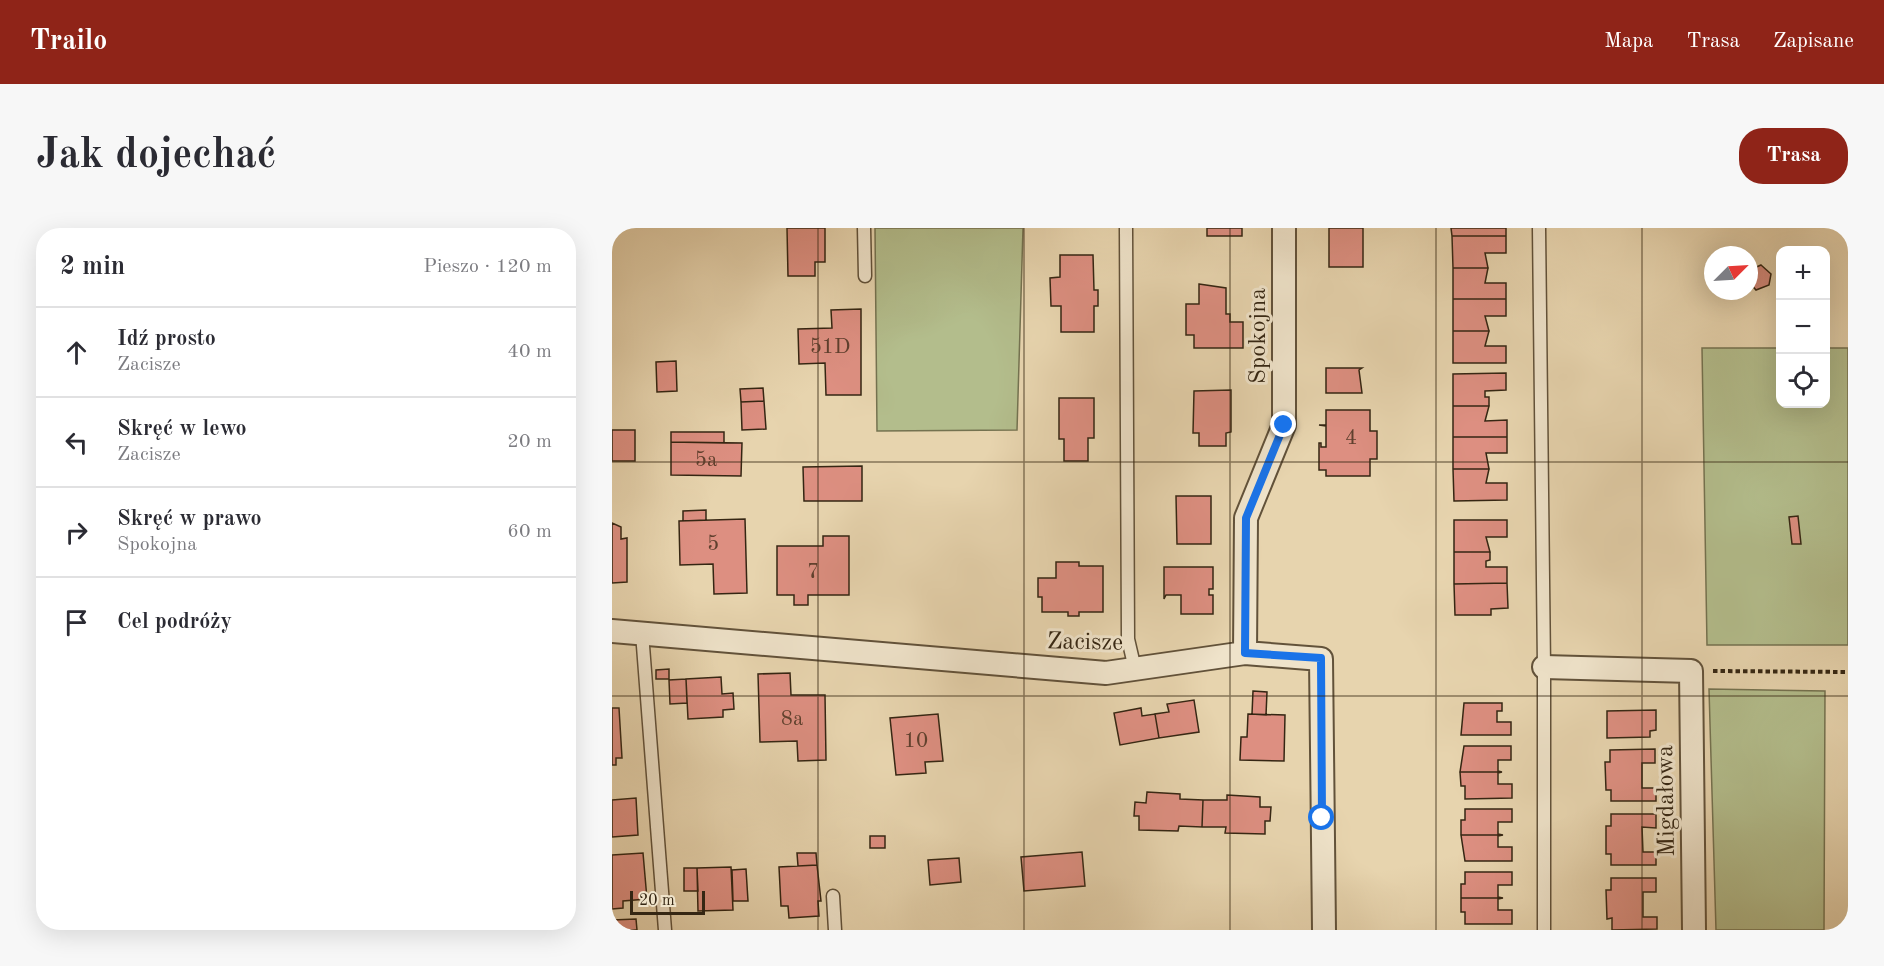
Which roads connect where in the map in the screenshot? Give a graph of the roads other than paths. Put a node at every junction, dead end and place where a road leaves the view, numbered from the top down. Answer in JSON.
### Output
{"nodes":[{"id":1,"x":864,"y":228,"type":"edge"},
{"id":2,"x":1126,"y":228,"type":"edge"},
{"id":3,"x":1284,"y":228,"type":"edge"},
{"id":4,"x":1539,"y":228,"type":"edge"},
{"id":5,"x":865,"y":276,"type":"dead end"},
{"id":6,"x":612,"y":631,"type":"edge"},
{"id":7,"x":642,"y":633,"type":"junction"},
{"id":8,"x":1245,"y":653,"type":"junction"},
{"id":9,"x":1544,"y":667,"type":"junction"},
{"id":10,"x":1135,"y":669,"type":"junction"},
{"id":11,"x":833,"y":896,"type":"dead end"},
{"id":12,"x":664,"y":930,"type":"edge"},
{"id":13,"x":835,"y":930,"type":"edge"},
{"id":14,"x":1324,"y":930,"type":"edge"},
{"id":15,"x":1544,"y":930,"type":"edge"},
{"id":16,"x":1694,"y":930,"type":"edge"}],
"edges":[{"from":1,"to":5,"type":"lane"},
{"from":2,"to":10,"type":"lane"},
{"from":3,"to":8,"type":"street","name":"Spokojna"},
{"from":4,"to":9,"type":"lane"},
{"from":6,"to":7,"type":"street","name":"Zacisze"},
{"from":7,"to":10,"type":"street","name":"Zacisze"},
{"from":7,"to":12,"type":"lane"},
{"from":8,"to":10,"type":"street","name":"Zacisze"},
{"from":8,"to":14,"type":"street","name":"Zacisze"},
{"from":9,"to":15,"type":"lane"},
{"from":9,"to":16,"type":"street","name":"Migdałowa"},
{"from":11,"to":13,"type":"lane"}]}
